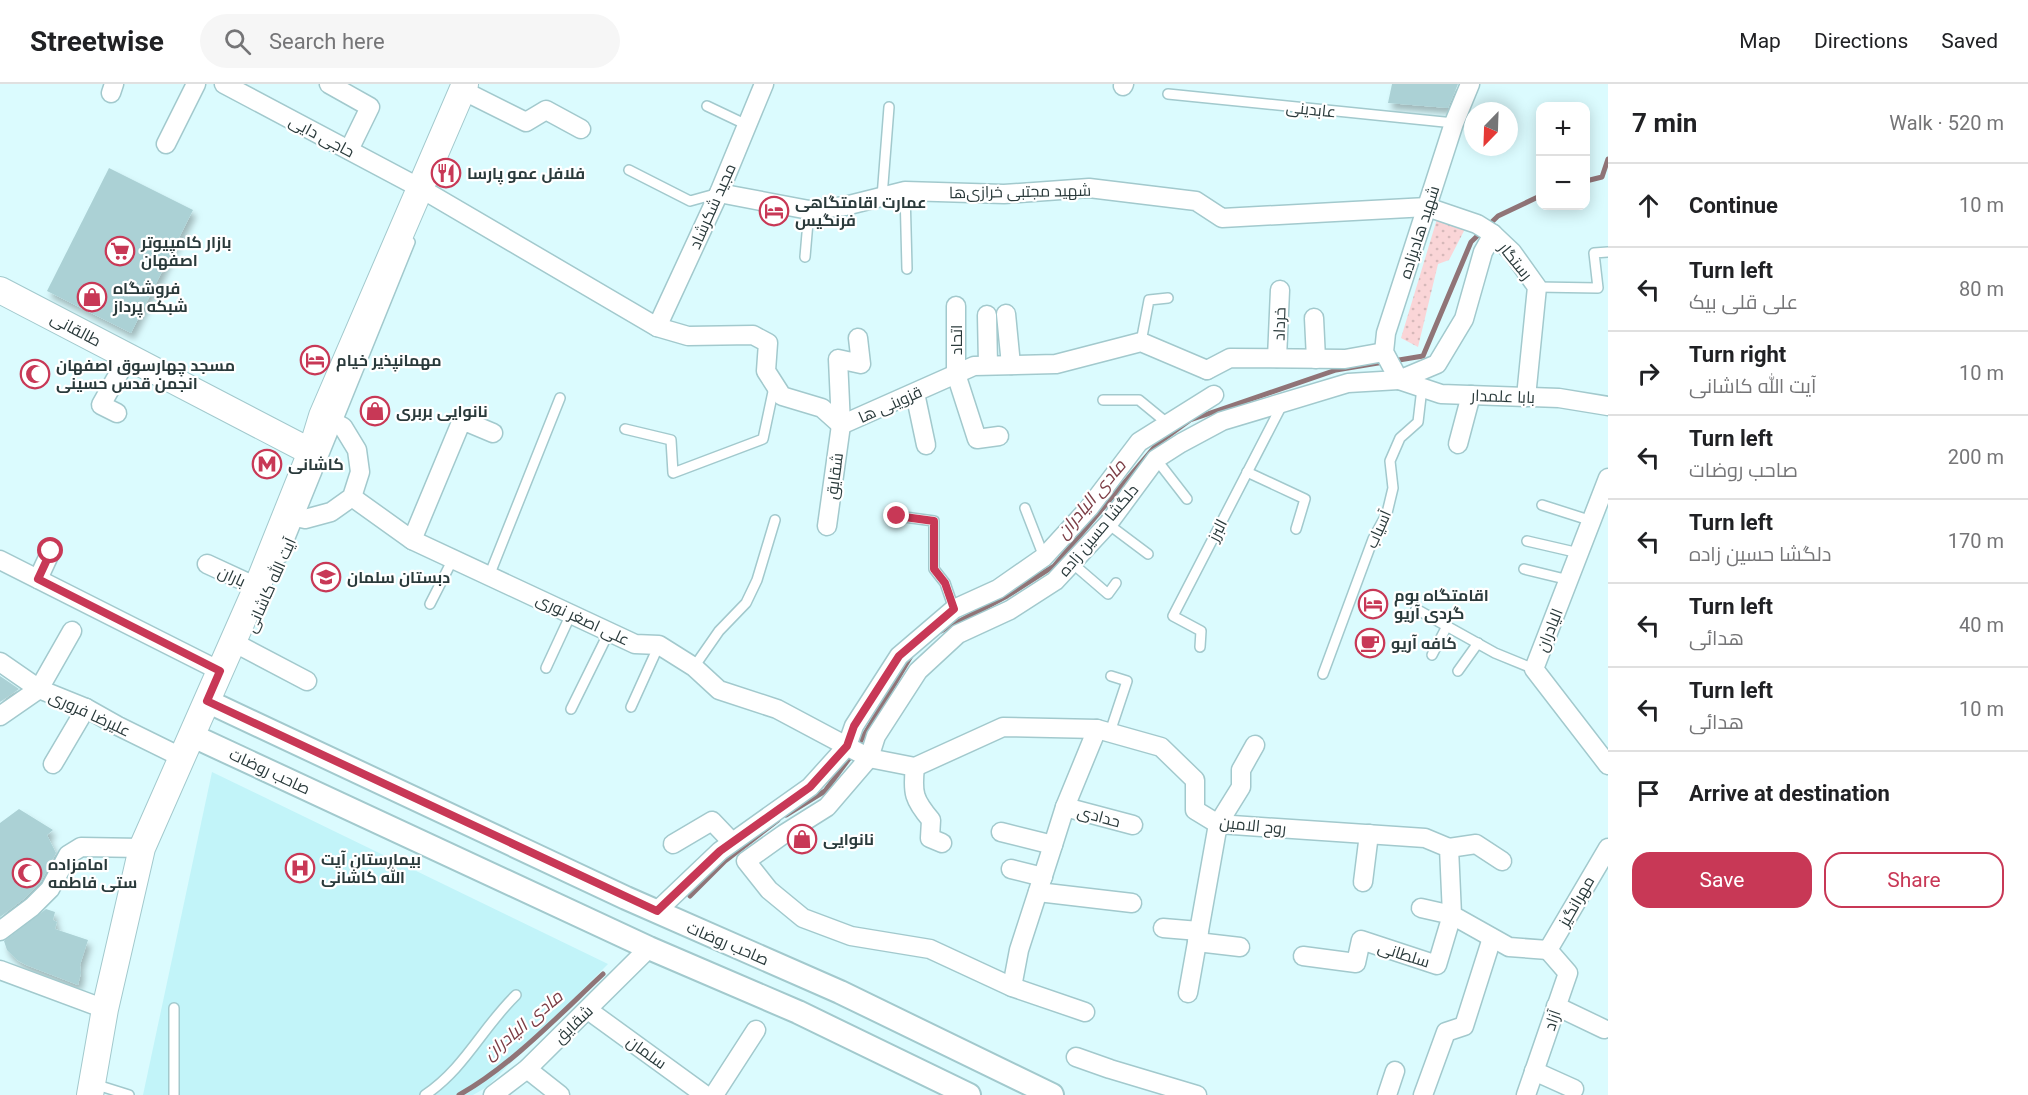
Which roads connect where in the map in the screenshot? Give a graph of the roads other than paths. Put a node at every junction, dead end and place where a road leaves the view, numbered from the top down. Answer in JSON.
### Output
{"nodes":[{"id":1,"x":196,"y":84,"type":"edge"},
{"id":2,"x":329,"y":84,"type":"edge"},
{"id":3,"x":764,"y":84,"type":"edge"},
{"id":4,"x":1470,"y":84,"type":"edge"},
{"id":5,"x":233,"y":86,"type":"edge"},
{"id":6,"x":470,"y":92,"type":"edge"},
{"id":7,"x":1168,"y":94,"type":"dead end"},
{"id":8,"x":707,"y":106,"type":"dead end"},
{"id":9,"x":889,"y":107,"type":"dead end"},
{"id":10,"x":1454,"y":123,"type":"junction"},
{"id":11,"x":747,"y":125,"type":"junction"},
{"id":12,"x":581,"y":129,"type":"dead end"},
{"id":13,"x":166,"y":144,"type":"dead end"},
{"id":14,"x":349,"y":150,"type":"junction"},
{"id":15,"x":628,"y":170,"type":"dead end"},
{"id":16,"x":905,"y":191,"type":"junction"},
{"id":17,"x":428,"y":192,"type":"junction"},
{"id":18,"x":719,"y":193,"type":"junction"},
{"id":19,"x":882,"y":197,"type":"junction"},
{"id":20,"x":1427,"y":207,"type":"junction"},
{"id":21,"x":809,"y":210,"type":"junction"},
{"id":22,"x":1485,"y":229,"type":"junction"},
{"id":23,"x":413,"y":237,"type":"dead end"},
{"id":24,"x":1608,"y":252,"type":"edge"},
{"id":25,"x":805,"y":257,"type":"dead end"},
{"id":26,"x":908,"y":269,"type":"dead end"},
{"id":27,"x":1537,"y":287,"type":"junction"},
{"id":28,"x":0,"y":290,"type":"edge"},
{"id":29,"x":1280,"y":290,"type":"dead end"},
{"id":30,"x":1168,"y":298,"type":"dead end"},
{"id":31,"x":956,"y":306,"type":"dead end"},
{"id":32,"x":1006,"y":314,"type":"dead end"},
{"id":33,"x":987,"y":315,"type":"dead end"},
{"id":34,"x":1314,"y":318,"type":"dead end"},
{"id":35,"x":657,"y":327,"type":"junction"},
{"id":36,"x":858,"y":338,"type":"dead end"},
{"id":37,"x":1141,"y":342,"type":"junction"},
{"id":38,"x":1384,"y":352,"type":"junction"},
{"id":39,"x":1277,"y":358,"type":"junction"},
{"id":40,"x":1316,"y":359,"type":"junction"},
{"id":41,"x":124,"y":364,"type":"junction"},
{"id":42,"x":988,"y":365,"type":"junction"},
{"id":43,"x":1011,"y":365,"type":"junction"},
{"id":44,"x":1207,"y":370,"type":"junction"},
{"id":45,"x":956,"y":374,"type":"junction"},
{"id":46,"x":1399,"y":380,"type":"junction"},
{"id":47,"x":775,"y":384,"type":"junction"},
{"id":48,"x":1422,"y":388,"type":"junction"},
{"id":49,"x":915,"y":393,"type":"junction"},
{"id":50,"x":1214,"y":395,"type":"junction"},
{"id":51,"x":1471,"y":395,"type":"junction"},
{"id":52,"x":1526,"y":397,"type":"junction"},
{"id":53,"x":560,"y":398,"type":"dead end"},
{"id":54,"x":1103,"y":400,"type":"dead end"},
{"id":55,"x":1284,"y":401,"type":"junction"},
{"id":56,"x":1608,"y":406,"type":"edge"},
{"id":57,"x":117,"y":413,"type":"dead end"},
{"id":58,"x":330,"y":420,"type":"junction"},
{"id":59,"x":1222,"y":421,"type":"junction"},
{"id":60,"x":1167,"y":423,"type":"junction"},
{"id":61,"x":841,"y":425,"type":"junction"},
{"id":62,"x":625,"y":429,"type":"dead end"},
{"id":63,"x":494,"y":432,"type":"dead end"},
{"id":64,"x":999,"y":436,"type":"dead end"},
{"id":65,"x":268,"y":440,"type":"dead end"},
{"id":66,"x":1458,"y":444,"type":"dead end"},
{"id":67,"x":926,"y":445,"type":"dead end"},
{"id":68,"x":317,"y":456,"type":"junction"},
{"id":69,"x":1156,"y":459,"type":"junction"},
{"id":70,"x":1247,"y":472,"type":"junction"},
{"id":71,"x":1608,"y":478,"type":"edge"},
{"id":72,"x":352,"y":497,"type":"junction"},
{"id":73,"x":1187,"y":499,"type":"dead end"},
{"id":74,"x":1542,"y":505,"type":"dead end"},
{"id":75,"x":1025,"y":508,"type":"dead end"},
{"id":76,"x":293,"y":516,"type":"junction"},
{"id":77,"x":897,"y":516,"type":"dead end"},
{"id":78,"x":776,"y":520,"type":"dead end"},
{"id":79,"x":1592,"y":521,"type":"junction"},
{"id":80,"x":1108,"y":524,"type":"junction"},
{"id":81,"x":827,"y":526,"type":"dead end"},
{"id":82,"x":1296,"y":529,"type":"dead end"},
{"id":83,"x":412,"y":540,"type":"junction"},
{"id":84,"x":1527,"y":541,"type":"dead end"},
{"id":85,"x":51,"y":551,"type":"dead end"},
{"id":86,"x":1579,"y":553,"type":"junction"},
{"id":87,"x":1148,"y":554,"type":"dead end"},
{"id":88,"x":1044,"y":557,"type":"junction"},
{"id":89,"x":453,"y":559,"type":"junction"},
{"id":90,"x":0,"y":560,"type":"edge"},
{"id":91,"x":1072,"y":562,"type":"junction"},
{"id":92,"x":207,"y":564,"type":"dead end"},
{"id":93,"x":1524,"y":569,"type":"dead end"},
{"id":94,"x":489,"y":576,"type":"junction"},
{"id":95,"x":38,"y":579,"type":"junction"},
{"id":96,"x":267,"y":579,"type":"junction"},
{"id":97,"x":1569,"y":580,"type":"junction"},
{"id":98,"x":1116,"y":583,"type":"dead end"},
{"id":99,"x":430,"y":604,"type":"dead end"},
{"id":100,"x":954,"y":609,"type":"junction"},
{"id":101,"x":1416,"y":609,"type":"dead end"},
{"id":102,"x":571,"y":614,"type":"junction"},
{"id":103,"x":1447,"y":626,"type":"junction"},
{"id":104,"x":72,"y":631,"type":"dead end"},
{"id":105,"x":609,"y":632,"type":"junction"},
{"id":106,"x":1478,"y":643,"type":"junction"},
{"id":107,"x":659,"y":645,"type":"junction"},
{"id":108,"x":1200,"y":647,"type":"dead end"},
{"id":109,"x":236,"y":654,"type":"junction"},
{"id":110,"x":1432,"y":655,"type":"dead end"},
{"id":111,"x":0,"y":662,"type":"edge"},
{"id":112,"x":694,"y":667,"type":"junction"},
{"id":113,"x":546,"y":668,"type":"dead end"},
{"id":114,"x":1534,"y":669,"type":"junction"},
{"id":115,"x":1458,"y":670,"type":"dead end"},
{"id":116,"x":1323,"y":674,"type":"dead end"},
{"id":117,"x":1111,"y":676,"type":"dead end"},
{"id":118,"x":307,"y":681,"type":"dead end"},
{"id":119,"x":39,"y":689,"type":"junction"},
{"id":120,"x":210,"y":703,"type":"junction"},
{"id":121,"x":631,"y":707,"type":"dead end"},
{"id":122,"x":86,"y":708,"type":"junction"},
{"id":123,"x":571,"y":709,"type":"dead end"},
{"id":124,"x":0,"y":716,"type":"edge"},
{"id":125,"x":1103,"y":730,"type":"junction"},
{"id":126,"x":191,"y":744,"type":"junction"},
{"id":127,"x":1255,"y":745,"type":"dead end"},
{"id":128,"x":847,"y":746,"type":"junction"},
{"id":129,"x":869,"y":758,"type":"junction"},
{"id":130,"x":1606,"y":758,"type":"edge"},
{"id":131,"x":53,"y":764,"type":"dead end"},
{"id":132,"x":915,"y":767,"type":"junction"},
{"id":133,"x":810,"y":787,"type":"junction"},
{"id":134,"x":827,"y":807,"type":"junction"},
{"id":135,"x":1065,"y":807,"type":"junction"},
{"id":136,"x":1218,"y":824,"type":"junction"},
{"id":137,"x":1133,"y":825,"type":"dead end"},
{"id":138,"x":1001,"y":832,"type":"dead end"},
{"id":139,"x":1370,"y":834,"type":"junction"},
{"id":140,"x":732,"y":842,"type":"junction"},
{"id":141,"x":942,"y":843,"type":"dead end"},
{"id":142,"x":673,"y":844,"type":"dead end"},
{"id":143,"x":1053,"y":845,"type":"junction"},
{"id":144,"x":142,"y":848,"type":"junction"},
{"id":145,"x":1449,"y":848,"type":"junction"},
{"id":146,"x":1607,"y":851,"type":"edge"},
{"id":147,"x":1502,"y":861,"type":"dead end"},
{"id":148,"x":1011,"y":869,"type":"dead end"},
{"id":149,"x":1363,"y":882,"type":"dead end"},
{"id":150,"x":1040,"y":884,"type":"junction"},
{"id":151,"x":1132,"y":903,"type":"dead end"},
{"id":152,"x":1421,"y":908,"type":"dead end"},
{"id":153,"x":657,"y":911,"type":"junction"},
{"id":154,"x":1452,"y":915,"type":"junction"},
{"id":155,"x":1163,"y":928,"type":"dead end"},
{"id":156,"x":0,"y":931,"type":"edge"},
{"id":157,"x":1198,"y":936,"type":"junction"},
{"id":158,"x":1492,"y":938,"type":"junction"},
{"id":159,"x":1240,"y":947,"type":"dead end"},
{"id":160,"x":649,"y":948,"type":"junction"},
{"id":161,"x":1548,"y":950,"type":"junction"},
{"id":162,"x":1303,"y":956,"type":"dead end"},
{"id":163,"x":0,"y":970,"type":"edge"},
{"id":164,"x":1012,"y":987,"type":"junction"},
{"id":165,"x":840,"y":992,"type":"junction"},
{"id":166,"x":1188,"y":993,"type":"dead end"},
{"id":167,"x":516,"y":995,"type":"dead end"},
{"id":168,"x":1556,"y":1006,"type":"junction"},
{"id":169,"x":174,"y":1008,"type":"dead end"},
{"id":170,"x":105,"y":1009,"type":"junction"},
{"id":171,"x":588,"y":1010,"type":"junction"},
{"id":172,"x":798,"y":1012,"type":"junction"},
{"id":173,"x":1085,"y":1012,"type":"dead end"},
{"id":174,"x":900,"y":1022,"type":"junction"},
{"id":175,"x":1604,"y":1029,"type":"dead end"},
{"id":176,"x":756,"y":1030,"type":"dead end"},
{"id":177,"x":866,"y":1045,"type":"junction"},
{"id":178,"x":1076,"y":1056,"type":"dead end"},
{"id":179,"x":527,"y":1069,"type":"junction"},
{"id":180,"x":1395,"y":1071,"type":"dead end"},
{"id":181,"x":1534,"y":1071,"type":"junction"},
{"id":182,"x":1574,"y":1089,"type":"dead end"},
{"id":183,"x":95,"y":1090,"type":"edge"},
{"id":184,"x":129,"y":1095,"type":"edge"},
{"id":185,"x":174,"y":1095,"type":"edge"},
{"id":186,"x":425,"y":1095,"type":"edge"},
{"id":187,"x":493,"y":1095,"type":"edge"},
{"id":188,"x":560,"y":1095,"type":"edge"},
{"id":189,"x":705,"y":1095,"type":"edge"},
{"id":190,"x":714,"y":1095,"type":"edge"},
{"id":191,"x":968,"y":1095,"type":"edge"},
{"id":192,"x":1052,"y":1095,"type":"edge"},
{"id":193,"x":1197,"y":1095,"type":"edge"},
{"id":194,"x":1387,"y":1095,"type":"edge"},
{"id":195,"x":1424,"y":1095,"type":"edge"},
{"id":196,"x":1526,"y":1095,"type":"edge"}],
"edges":[{"from":1,"to":13,"type":"street"},
{"from":2,"to":14,"type":"street"},
{"from":3,"to":11,"type":"street","name":"مجید شکرشاد"},
{"from":4,"to":10,"type":"street","name":"شهید هادیزاده"},
{"from":5,"to":14,"type":"street","name":"حاجی دایی"},
{"from":6,"to":12,"type":"street"},
{"from":6,"to":17,"type":"main road","name":"آیت الله کاشانی"},
{"from":7,"to":10,"type":"lane","name":"عابدینی"},
{"from":8,"to":11,"type":"lane"},
{"from":9,"to":19,"type":"lane"},
{"from":10,"to":20,"type":"street","name":"شهید هادیزاده"},
{"from":11,"to":18,"type":"street","name":"مجید شکرشاد"},
{"from":14,"to":17,"type":"street","name":"حاجی دایی"},
{"from":15,"to":18,"type":"lane"},
{"from":16,"to":19,"type":"street","name":"شهید مجتبی خرازی‌ها"},
{"from":16,"to":20,"type":"street","name":"شهید مجتبی خرازی‌ها"},
{"from":16,"to":26,"type":"lane"},
{"from":17,"to":35,"type":"street"},
{"from":17,"to":58,"type":"main road","name":"آیت الله کاشانی"},
{"from":18,"to":21,"type":"street","name":"شهید مجتبی خرازی‌ها"},
{"from":18,"to":35,"type":"street","name":"مجید شکرشاد"},
{"from":19,"to":21,"type":"street","name":"شهید مجتبی خرازی‌ها"},
{"from":20,"to":22,"type":"street","name":"رستگار"},
{"from":20,"to":38,"type":"street","name":"شهید هادیزاده"},
{"from":21,"to":25,"type":"lane"},
{"from":22,"to":27,"type":"street","name":"رستگار"},
{"from":22,"to":46,"type":"street"},
{"from":23,"to":58,"type":"lane","name":"آیت الله کاشانی"},
{"from":24,"to":27,"type":"lane"},
{"from":27,"to":52,"type":"street","name":"رستگار"},
{"from":28,"to":41,"type":"main road","name":"طالقانی"},
{"from":29,"to":39,"type":"street","name":"خرداد"},
{"from":30,"to":37,"type":"lane"},
{"from":31,"to":45,"type":"street","name":"اتحاد"},
{"from":32,"to":43,"type":"street"},
{"from":33,"to":42,"type":"street"},
{"from":34,"to":40,"type":"street"},
{"from":35,"to":47,"type":"street"},
{"from":36,"to":61,"type":"street","name":"شقایق"},
{"from":37,"to":43,"type":"street","name":"قزوینی ها"},
{"from":37,"to":44,"type":"street"},
{"from":38,"to":40,"type":"street"},
{"from":38,"to":46,"type":"street"},
{"from":39,"to":40,"type":"street"},
{"from":39,"to":44,"type":"street"},
{"from":41,"to":57,"type":"street"},
{"from":41,"to":68,"type":"main road","name":"طالقانی"},
{"from":42,"to":43,"type":"street","name":"قزوینی ها"},
{"from":42,"to":45,"type":"street","name":"قزوینی ها"},
{"from":44,"to":50,"type":"street"},
{"from":45,"to":49,"type":"street","name":"قزوینی ها"},
{"from":45,"to":64,"type":"street","name":"اتحاد"},
{"from":46,"to":48,"type":"street","name":"بابا علمدار"},
{"from":46,"to":55,"type":"street","name":"دلگشا حسین زاده"},
{"from":47,"to":61,"type":"street","name":"قزوینی ها"},
{"from":47,"to":62,"type":"lane"},
{"from":48,"to":51,"type":"street","name":"بابا علمدار"},
{"from":48,"to":116,"type":"lane","name":"آسیاب"},
{"from":49,"to":61,"type":"street","name":"قزوینی ها"},
{"from":49,"to":67,"type":"street"},
{"from":50,"to":59,"type":"street"},
{"from":50,"to":60,"type":"street","name":"دلگشا حسین زاده"},
{"from":51,"to":52,"type":"street","name":"بابا علمدار"},
{"from":51,"to":66,"type":"street"},
{"from":52,"to":56,"type":"street","name":"بابا علمدار"},
{"from":53,"to":94,"type":"lane"},
{"from":54,"to":60,"type":"lane"},
{"from":55,"to":59,"type":"street","name":"دلگشا حسین زاده"},
{"from":55,"to":70,"type":"lane","name":"البرز"},
{"from":58,"to":68,"type":"main road","name":"آیت الله کاشانی"},
{"from":58,"to":72,"type":"street"},
{"from":59,"to":69,"type":"street","name":"دلگشا حسین زاده"},
{"from":60,"to":88,"type":"street","name":"دلگشا حسین زاده"},
{"from":61,"to":81,"type":"street","name":"شقایق"},
{"from":63,"to":83,"type":"street"},
{"from":65,"to":68,"type":"lane"},
{"from":68,"to":76,"type":"main road","name":"آیت الله کاشانی"},
{"from":69,"to":73,"type":"lane"},
{"from":69,"to":80,"type":"street","name":"دلگشا حسین زاده"},
{"from":70,"to":82,"type":"lane"},
{"from":70,"to":108,"type":"lane","name":"البرز"},
{"from":71,"to":79,"type":"street","name":"الیادران"},
{"from":72,"to":76,"type":"street"},
{"from":72,"to":83,"type":"street","name":"علی اصغر نوری"},
{"from":74,"to":79,"type":"lane"},
{"from":75,"to":88,"type":"lane"},
{"from":76,"to":96,"type":"main road","name":"آیت الله کاشانی"},
{"from":77,"to":100,"type":"lane"},
{"from":78,"to":112,"type":"lane"},
{"from":79,"to":86,"type":"street","name":"الیادران"},
{"from":80,"to":87,"type":"lane"},
{"from":80,"to":91,"type":"street","name":"دلگشا حسین زاده"},
{"from":83,"to":89,"type":"street","name":"علی اصغر نوری"},
{"from":84,"to":86,"type":"lane"},
{"from":85,"to":95,"type":"street"},
{"from":86,"to":97,"type":"street","name":"الیادران"},
{"from":88,"to":100,"type":"street","name":"دلگشا حسین زاده"},
{"from":89,"to":94,"type":"street","name":"علی اصغر نوری"},
{"from":89,"to":99,"type":"lane"},
{"from":90,"to":95,"type":"street"},
{"from":91,"to":98,"type":"lane"},
{"from":91,"to":129,"type":"street","name":"دلگشا حسین زاده"},
{"from":92,"to":96,"type":"street","name":"باران"},
{"from":93,"to":97,"type":"lane"},
{"from":94,"to":102,"type":"street","name":"علی اصغر نوری"},
{"from":95,"to":109,"type":"street"},
{"from":96,"to":109,"type":"main road","name":"آیت الله کاشانی"},
{"from":97,"to":114,"type":"street","name":"الیادران"},
{"from":100,"to":128,"type":"street","name":"دلگشا حسین زاده"},
{"from":101,"to":103,"type":"lane"},
{"from":102,"to":105,"type":"street","name":"علی اصغر نوری"},
{"from":102,"to":113,"type":"lane"},
{"from":103,"to":106,"type":"lane"},
{"from":103,"to":110,"type":"lane"},
{"from":104,"to":119,"type":"street"},
{"from":105,"to":107,"type":"street","name":"علی اصغر نوری"},
{"from":105,"to":123,"type":"lane"},
{"from":106,"to":114,"type":"lane"},
{"from":106,"to":115,"type":"lane"},
{"from":107,"to":112,"type":"street","name":"علی اصغر نوری"},
{"from":107,"to":121,"type":"lane"},
{"from":109,"to":118,"type":"street"},
{"from":109,"to":120,"type":"main road","name":"آیت الله کاشانی"},
{"from":111,"to":119,"type":"street","name":"علیرضا فروری"},
{"from":112,"to":128,"type":"street","name":"علی اصغر نوری"},
{"from":114,"to":130,"type":"street","name":"الیادران"},
{"from":117,"to":125,"type":"lane"},
{"from":119,"to":122,"type":"street","name":"علیرضا فروری"},
{"from":119,"to":124,"type":"street"},
{"from":120,"to":126,"type":"main road","name":"آیت الله کاشانی"},
{"from":120,"to":153,"type":"street","name":"صاحب روضات"},
{"from":122,"to":126,"type":"street","name":"علیرضا فروری"},
{"from":122,"to":131,"type":"street"},
{"from":125,"to":132,"type":"street","name":"روح الامین"},
{"from":125,"to":135,"type":"street"},
{"from":125,"to":136,"type":"street","name":"روح الامین"},
{"from":126,"to":144,"type":"main road","name":"آیت الله کاشانی"},
{"from":126,"to":160,"type":"street","name":"صاحب روضات"},
{"from":126,"to":183,"type":"lane","name":"آیت الله کاشانی"},
{"from":127,"to":136,"type":"street"},
{"from":128,"to":129,"type":"street","name":"علی اصغر نوری"},
{"from":128,"to":133,"type":"street","name":"دلگشا حسین زاده"},
{"from":129,"to":132,"type":"street"},
{"from":129,"to":134,"type":"street","name":"دلگشا حسین زاده"},
{"from":132,"to":141,"type":"street"},
{"from":133,"to":134,"type":"street"},
{"from":133,"to":140,"type":"street","name":"دلگشا حسین زاده"},
{"from":134,"to":164,"type":"street","name":"دلگشا حسین زاده"},
{"from":135,"to":137,"type":"street","name":"حدادی"},
{"from":135,"to":143,"type":"street"},
{"from":136,"to":139,"type":"street","name":"روح الامین"},
{"from":136,"to":157,"type":"street"},
{"from":138,"to":143,"type":"street"},
{"from":139,"to":145,"type":"street","name":"روح الامین"},
{"from":139,"to":149,"type":"street"},
{"from":140,"to":142,"type":"street"},
{"from":140,"to":153,"type":"street","name":"دلگشا حسین زاده"},
{"from":143,"to":150,"type":"street"},
{"from":144,"to":156,"type":"street"},
{"from":144,"to":170,"type":"main road","name":"آیت الله کاشانی"},
{"from":145,"to":147,"type":"street"},
{"from":145,"to":154,"type":"street"},
{"from":146,"to":161,"type":"street","name":"مهرانگیز"},
{"from":148,"to":150,"type":"street"},
{"from":150,"to":151,"type":"street"},
{"from":150,"to":164,"type":"street"},
{"from":152,"to":154,"type":"street"},
{"from":153,"to":165,"type":"street","name":"صاحب روضات"},
{"from":154,"to":158,"type":"street"},
{"from":154,"to":162,"type":"street","name":"سلطانی"},
{"from":155,"to":157,"type":"street"},
{"from":157,"to":159,"type":"street"},
{"from":157,"to":166,"type":"street"},
{"from":158,"to":161,"type":"street"},
{"from":158,"to":195,"type":"street"},
{"from":160,"to":171,"type":"street","name":"شقایق"},
{"from":160,"to":172,"type":"street","name":"صاحب روضات"},
{"from":161,"to":168,"type":"street","name":"آزاد"},
{"from":163,"to":170,"type":"street"},
{"from":164,"to":173,"type":"street"},
{"from":165,"to":172,"type":"street"},
{"from":165,"to":174,"type":"street","name":"صاحب روضات"},
{"from":167,"to":186,"type":"lane"},
{"from":168,"to":175,"type":"street"},
{"from":168,"to":181,"type":"street","name":"آزاد"},
{"from":169,"to":185,"type":"lane"},
{"from":170,"to":183,"type":"main road","name":"آیت الله کاشانی"},
{"from":171,"to":179,"type":"street","name":"شقایق"},
{"from":171,"to":189,"type":"street","name":"سلمان"},
{"from":172,"to":177,"type":"street","name":"صاحب روضات"},
{"from":174,"to":177,"type":"street"},
{"from":174,"to":192,"type":"street","name":"صاحب روضات"},
{"from":176,"to":190,"type":"street"},
{"from":177,"to":191,"type":"street","name":"صاحب روضات"},
{"from":178,"to":193,"type":"street"},
{"from":179,"to":187,"type":"street","name":"شقایق"},
{"from":179,"to":188,"type":"street"},
{"from":180,"to":194,"type":"street"},
{"from":181,"to":182,"type":"street"},
{"from":181,"to":196,"type":"street","name":"آزاد"},
{"from":183,"to":184,"type":"lane"}]}
